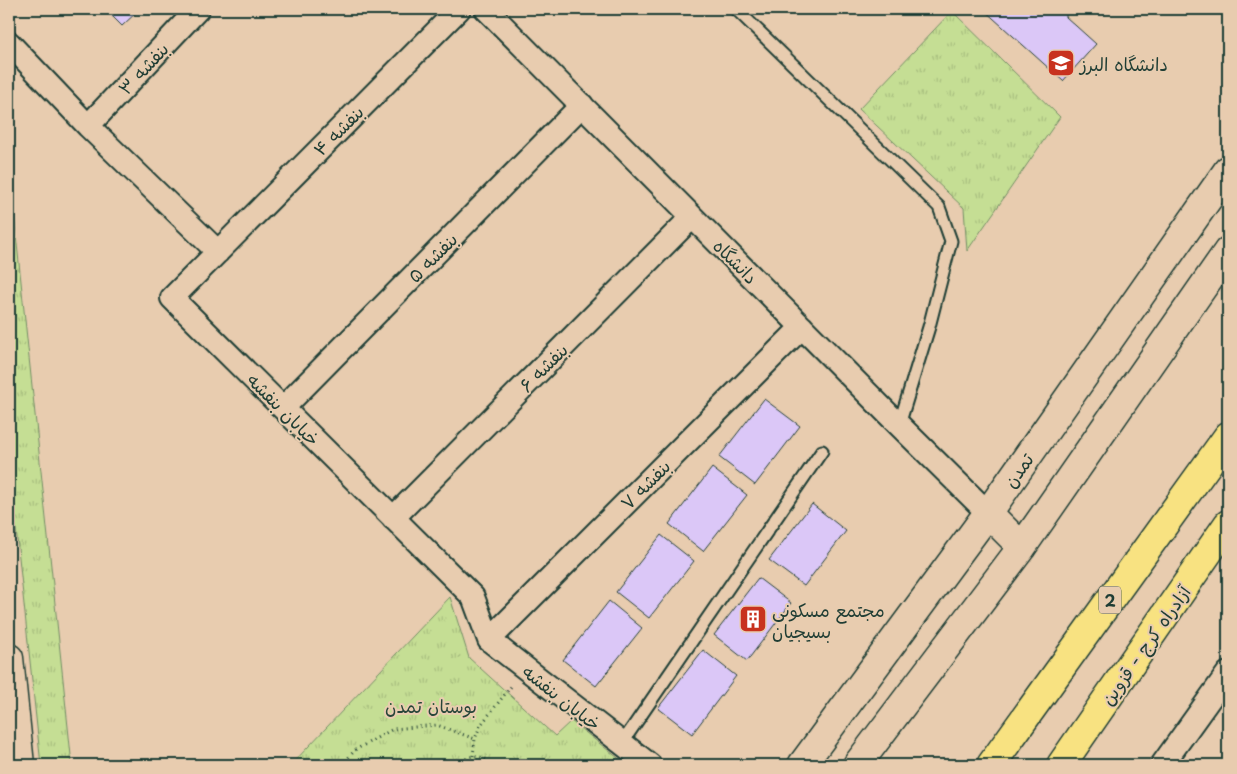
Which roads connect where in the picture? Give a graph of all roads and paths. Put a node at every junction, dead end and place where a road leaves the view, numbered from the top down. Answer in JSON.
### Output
{"nodes":[{"id":1,"x":198,"y":9,"type":"edge"},
{"id":2,"x":458,"y":9,"type":"edge"},
{"id":3,"x":486,"y":9,"type":"edge"},
{"id":4,"x":736,"y":9,"type":"edge"},
{"id":5,"x":10,"y":44,"type":"edge"},
{"id":6,"x":582,"y":106,"type":"junction"},
{"id":7,"x":88,"y":126,"type":"junction"},
{"id":8,"x":1228,"y":170,"type":"edge"},
{"id":9,"x":692,"y":217,"type":"junction"},
{"id":10,"x":1228,"y":251,"type":"edge"},
{"id":11,"x":218,"y":252,"type":"junction"},
{"id":12,"x":802,"y":327,"type":"junction"},
{"id":13,"x":283,"y":408,"type":"junction"},
{"id":14,"x":899,"y":425,"type":"junction"},
{"id":15,"x":1228,"y":436,"type":"edge"},
{"id":16,"x":822,"y":452,"type":"dead end"},
{"id":17,"x":988,"y":512,"type":"junction"},
{"id":18,"x":393,"y":518,"type":"junction"},
{"id":19,"x":1228,"y":524,"type":"edge"},
{"id":20,"x":1022,"y":547,"type":"junction"},
{"id":21,"x":489,"y":640,"type":"junction"},
{"id":22,"x":9,"y":658,"type":"edge"},
{"id":23,"x":525,"y":668,"type":"junction"},
{"id":24,"x":1228,"y":674,"type":"edge"},
{"id":25,"x":475,"y":739,"type":"junction"},
{"id":26,"x":622,"y":743,"type":"junction"},
{"id":27,"x":473,"y":756,"type":"junction"},
{"id":28,"x":20,"y":765,"type":"edge"},
{"id":29,"x":342,"y":765,"type":"edge"},
{"id":30,"x":458,"y":765,"type":"edge"},
{"id":31,"x":492,"y":765,"type":"edge"},
{"id":32,"x":650,"y":765,"type":"edge"},
{"id":33,"x":802,"y":765,"type":"edge"},
{"id":34,"x":857,"y":765,"type":"edge"},
{"id":35,"x":991,"y":765,"type":"edge"},
{"id":36,"x":1061,"y":765,"type":"edge"},
{"id":37,"x":1162,"y":765,"type":"edge"}],
"edges":[{"from":1,"to":7,"type":"street","name":"بنفشه ۳"},
{"from":2,"to":11,"type":"street","name":"بنفشه ۴"},
{"from":3,"to":6,"type":"street","name":"دانشگاه"},
{"from":4,"to":14,"type":"lane"},
{"from":5,"to":7,"type":"street"},
{"from":6,"to":9,"type":"street","name":"دانشگاه"},
{"from":6,"to":13,"type":"street","name":"بنفشه ۵"},
{"from":7,"to":11,"type":"street"},
{"from":8,"to":17,"type":"street","name":"تمدن"},
{"from":9,"to":12,"type":"street","name":"دانشگاه"},
{"from":9,"to":18,"type":"street","name":"بنفشه ۶"},
{"from":10,"to":20,"type":"street"},
{"from":11,"to":13,"type":"street","name":"خیابان بنفشه"},
{"from":12,"to":14,"type":"street","name":"دانشگاه"},
{"from":12,"to":21,"type":"street","name":"بنفشه ۷"},
{"from":13,"to":18,"type":"street","name":"خیابان بنفشه"},
{"from":14,"to":17,"type":"street","name":"دانشگاه"},
{"from":15,"to":35,"type":"highway","number":"2"},
{"from":16,"to":26,"type":"lane"},
{"from":17,"to":20,"type":"street"},
{"from":17,"to":33,"type":"street","name":"تمدن"},
{"from":18,"to":21,"type":"street","name":"خیابان بنفشه"},
{"from":19,"to":36,"type":"highway","name":"آزادراه کرج - قزوین"},
{"from":20,"to":34,"type":"street"},
{"from":21,"to":23,"type":"street","name":"خیابان بنفشه"},
{"from":22,"to":28,"type":"street"},
{"from":23,"to":25,"type":"path"},
{"from":23,"to":26,"type":"street","name":"خیابان بنفشه"},
{"from":24,"to":37,"type":"street"},
{"from":25,"to":27,"type":"path"},
{"from":25,"to":29,"type":"path"},
{"from":26,"to":32,"type":"street","name":"خیابان بنفشه"},
{"from":27,"to":30,"type":"path"},
{"from":27,"to":31,"type":"path"}]}
